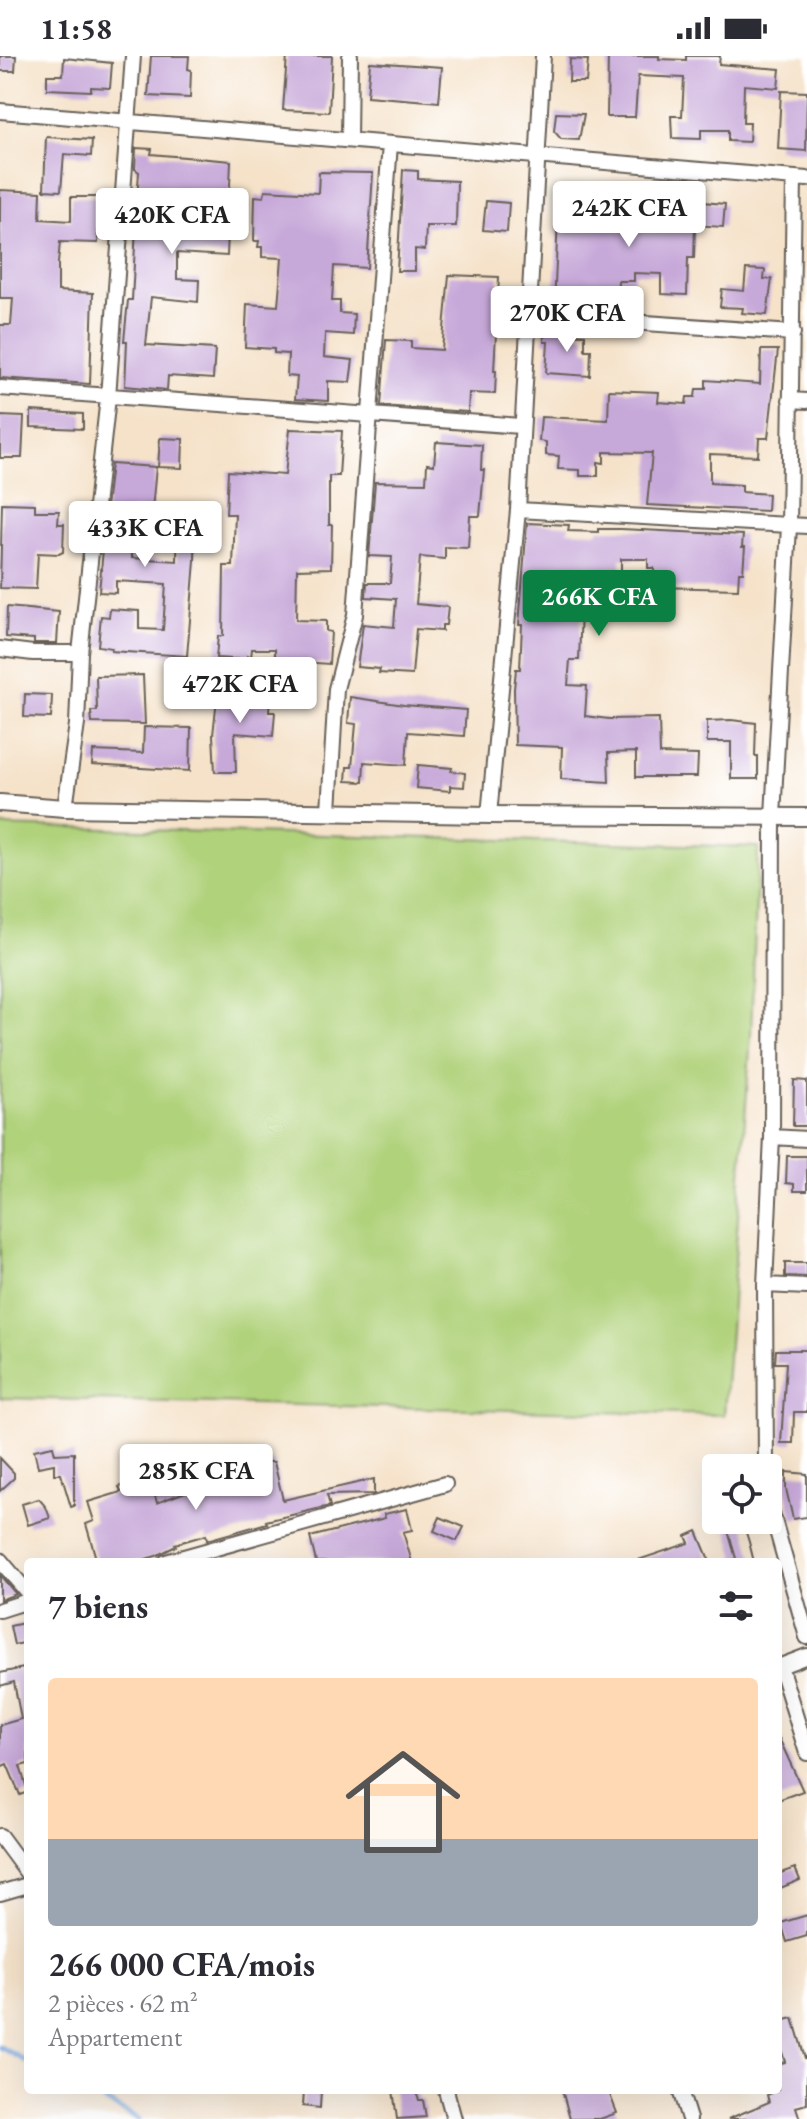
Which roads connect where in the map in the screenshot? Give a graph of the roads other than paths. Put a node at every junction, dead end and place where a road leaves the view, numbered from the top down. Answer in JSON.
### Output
{"nodes":[{"id":1,"x":133,"y":56,"type":"edge"},
{"id":2,"x":350,"y":56,"type":"edge"},
{"id":3,"x":543,"y":56,"type":"edge"},
{"id":4,"x":0,"y":111,"type":"edge"},
{"id":5,"x":128,"y":122,"type":"junction"},
{"id":6,"x":349,"y":140,"type":"junction"},
{"id":7,"x":390,"y":144,"type":"junction"},
{"id":8,"x":537,"y":156,"type":"junction"},
{"id":9,"x":800,"y":178,"type":"edge"},
{"id":10,"x":528,"y":315,"type":"junction"},
{"id":11,"x":793,"y":333,"type":"junction"},
{"id":12,"x":0,"y":388,"type":"edge"},
{"id":13,"x":108,"y":397,"type":"junction"},
{"id":14,"x":790,"y":400,"type":"junction"},
{"id":15,"x":807,"y":401,"type":"edge"},
{"id":16,"x":370,"y":414,"type":"junction"},
{"id":17,"x":521,"y":426,"type":"junction"},
{"id":18,"x":518,"y":510,"type":"junction"},
{"id":19,"x":789,"y":526,"type":"junction"},
{"id":20,"x":807,"y":526,"type":"edge"},
{"id":21,"x":0,"y":649,"type":"edge"},
{"id":22,"x":80,"y":653,"type":"junction"},
{"id":23,"x":0,"y":803,"type":"edge"},
{"id":24,"x":65,"y":808,"type":"junction"},
{"id":25,"x":329,"y":811,"type":"junction"},
{"id":26,"x":489,"y":815,"type":"junction"},
{"id":27,"x":773,"y":816,"type":"junction"},
{"id":28,"x":807,"y":817,"type":"edge"},
{"id":29,"x":772,"y":1137,"type":"junction"},
{"id":30,"x":807,"y":1139,"type":"edge"},
{"id":31,"x":765,"y":1285,"type":"junction"},
{"id":32,"x":807,"y":1287,"type":"edge"},
{"id":33,"x":766,"y":1454,"type":"edge"},
{"id":34,"x":445,"y":1484,"type":"dead end"},
{"id":35,"x":778,"y":1534,"type":"edge"},
{"id":36,"x":180,"y":1558,"type":"edge"},
{"id":37,"x":0,"y":1560,"type":"edge"},
{"id":38,"x":24,"y":1588,"type":"edge"},
{"id":39,"x":24,"y":1602,"type":"edge"},
{"id":40,"x":0,"y":1610,"type":"edge"},
{"id":41,"x":807,"y":1637,"type":"edge"},
{"id":42,"x":807,"y":1656,"type":"edge"},
{"id":43,"x":782,"y":1665,"type":"edge"},
{"id":44,"x":782,"y":1675,"type":"edge"},
{"id":45,"x":807,"y":1753,"type":"edge"},
{"id":46,"x":0,"y":1836,"type":"edge"},
{"id":47,"x":24,"y":1869,"type":"edge"},
{"id":48,"x":24,"y":1886,"type":"edge"},
{"id":49,"x":0,"y":1893,"type":"edge"},
{"id":50,"x":447,"y":2094,"type":"edge"},
{"id":51,"x":681,"y":2094,"type":"edge"},
{"id":52,"x":454,"y":2119,"type":"edge"},
{"id":53,"x":689,"y":2119,"type":"edge"}],
"edges":[{"from":1,"to":5,"type":"street"},
{"from":2,"to":6,"type":"street"},
{"from":3,"to":8,"type":"street"},
{"from":4,"to":5,"type":"street"},
{"from":5,"to":6,"type":"street"},
{"from":5,"to":13,"type":"street"},
{"from":6,"to":7,"type":"street"},
{"from":7,"to":8,"type":"street"},
{"from":7,"to":16,"type":"street"},
{"from":8,"to":9,"type":"street"},
{"from":8,"to":10,"type":"street"},
{"from":9,"to":11,"type":"street"},
{"from":10,"to":11,"type":"street"},
{"from":10,"to":17,"type":"street"},
{"from":11,"to":14,"type":"street"},
{"from":12,"to":13,"type":"street"},
{"from":13,"to":16,"type":"street"},
{"from":13,"to":22,"type":"street"},
{"from":14,"to":15,"type":"street"},
{"from":14,"to":19,"type":"street"},
{"from":16,"to":17,"type":"street"},
{"from":16,"to":25,"type":"street"},
{"from":17,"to":18,"type":"street"},
{"from":18,"to":19,"type":"street"},
{"from":18,"to":26,"type":"street"},
{"from":19,"to":20,"type":"street"},
{"from":19,"to":27,"type":"street"},
{"from":21,"to":22,"type":"street"},
{"from":22,"to":24,"type":"street"},
{"from":23,"to":24,"type":"street"},
{"from":24,"to":25,"type":"street"},
{"from":25,"to":26,"type":"street"},
{"from":26,"to":27,"type":"street"},
{"from":27,"to":28,"type":"street"},
{"from":27,"to":29,"type":"street"},
{"from":29,"to":30,"type":"street"},
{"from":29,"to":31,"type":"street"},
{"from":31,"to":32,"type":"street"},
{"from":31,"to":33,"type":"street"},
{"from":34,"to":36,"type":"street"},
{"from":35,"to":41,"type":"street"},
{"from":37,"to":38,"type":"street"},
{"from":39,"to":40,"type":"street"},
{"from":42,"to":43,"type":"street"},
{"from":44,"to":45,"type":"street"},
{"from":46,"to":47,"type":"street"},
{"from":48,"to":49,"type":"street"},
{"from":50,"to":52,"type":"street"},
{"from":51,"to":53,"type":"street"}]}
